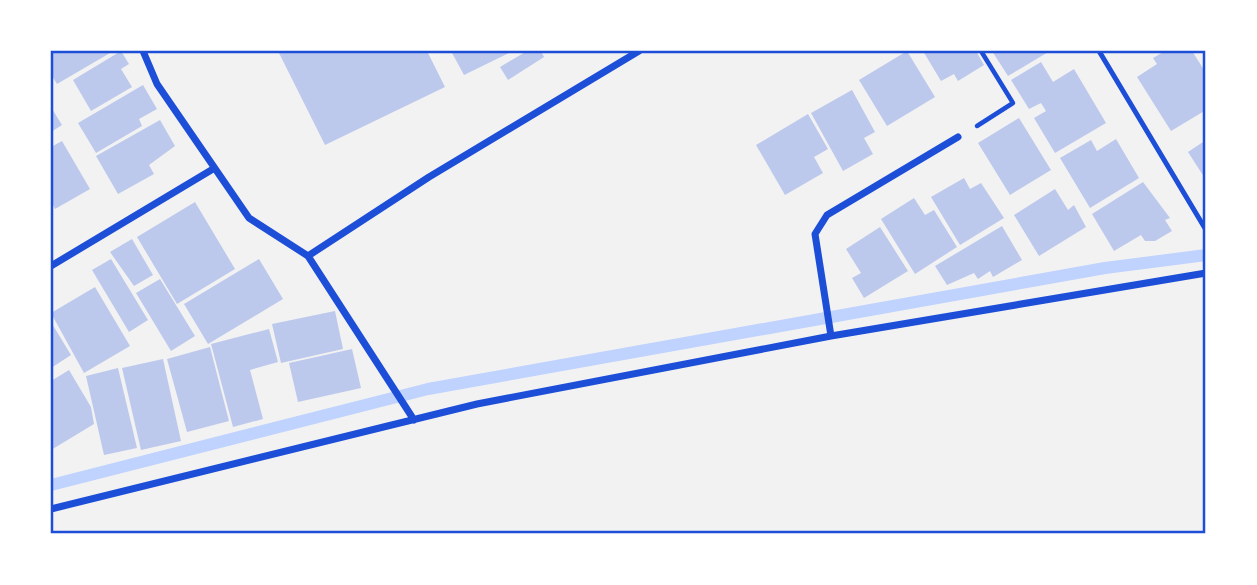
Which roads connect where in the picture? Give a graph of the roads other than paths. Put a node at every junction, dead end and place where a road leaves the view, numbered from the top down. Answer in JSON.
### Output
{"nodes":[{"id":1,"x":143,"y":51,"type":"edge"},
{"id":2,"x":639,"y":51,"type":"edge"},
{"id":3,"x":1099,"y":51,"type":"edge"},
{"id":4,"x":958,"y":137,"type":"road end"},
{"id":5,"x":213,"y":169,"type":"junction"},
{"id":6,"x":1206,"y":230,"type":"edge"},
{"id":7,"x":307,"y":256,"type":"junction"},
{"id":8,"x":51,"y":266,"type":"edge"},
{"id":9,"x":1206,"y":273,"type":"edge"},
{"id":10,"x":831,"y":336,"type":"junction"},
{"id":11,"x":414,"y":420,"type":"junction"},
{"id":12,"x":51,"y":509,"type":"edge"}],
"edges":[{"from":1,"to":5,"type":"street"},
{"from":2,"to":7,"type":"street"},
{"from":3,"to":6,"type":"lane"},
{"from":4,"to":10,"type":"street"},
{"from":5,"to":7,"type":"street"},
{"from":5,"to":8,"type":"street"},
{"from":7,"to":11,"type":"street"},
{"from":9,"to":10,"type":"street"},
{"from":10,"to":11,"type":"street"},
{"from":11,"to":12,"type":"street"}]}
